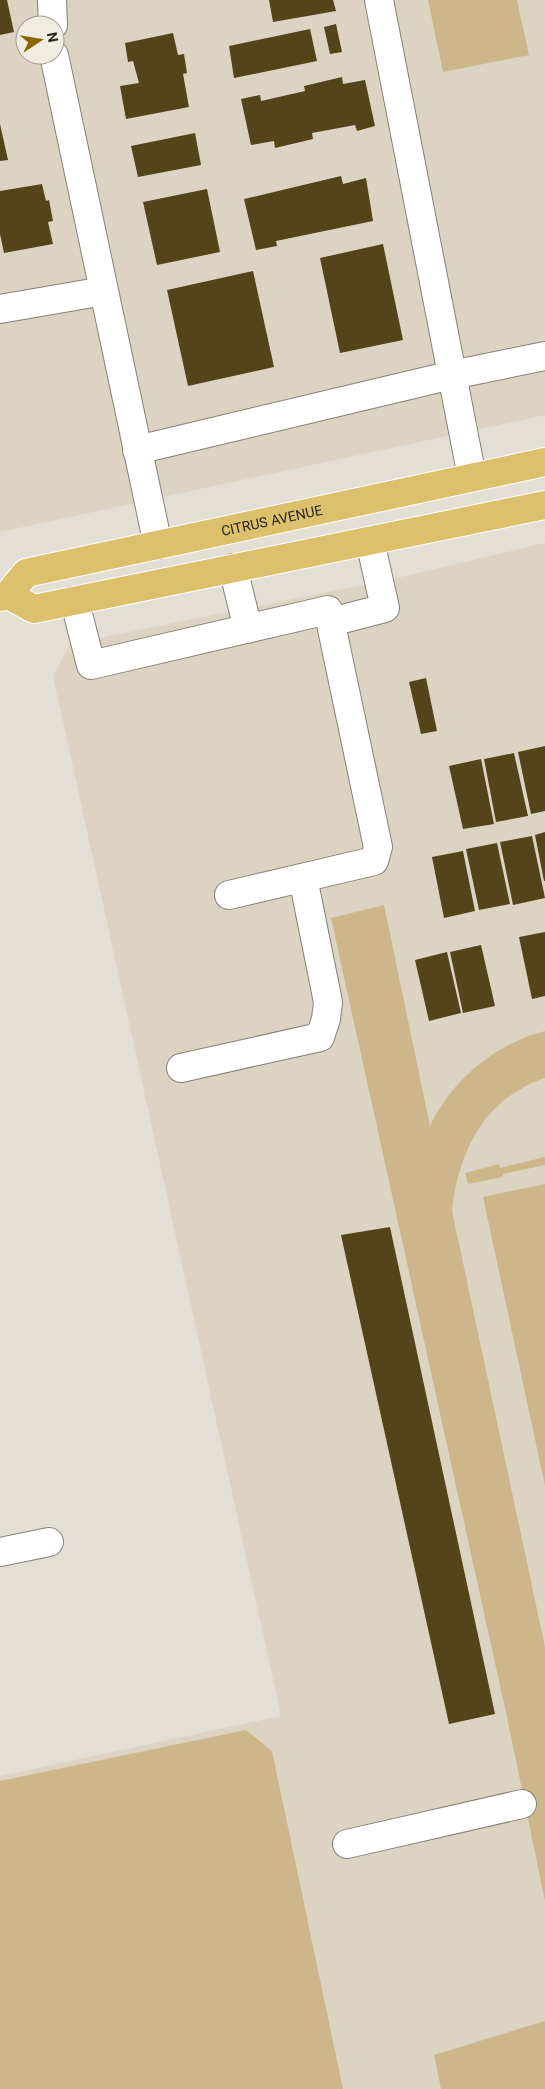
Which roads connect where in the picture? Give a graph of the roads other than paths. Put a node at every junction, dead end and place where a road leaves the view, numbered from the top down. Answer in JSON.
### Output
{"nodes":[{"id":1,"x":52,"y":0,"type":"edge"},
{"id":2,"x":379,"y":0,"type":"edge"},
{"id":3,"x":53,"y":15,"type":"edge"},
{"id":4,"x":56,"y":65,"type":"edge"},
{"id":5,"x":104,"y":290,"type":"junction"},
{"id":6,"x":0,"y":309,"type":"edge"},
{"id":7,"x":545,"y":356,"type":"edge"},
{"id":8,"x":452,"y":375,"type":"junction"},
{"id":9,"x":137,"y":450,"type":"junction"},
{"id":10,"x":545,"y":462,"type":"edge"},
{"id":11,"x":472,"y":477,"type":"junction"},
{"id":12,"x":545,"y":505,"type":"edge"},
{"id":13,"x":370,"y":541,"type":"junction"},
{"id":14,"x":158,"y":545,"type":"junction"},
{"id":15,"x":233,"y":568,"type":"junction"},
{"id":16,"x":4,"y":596,"type":"edge"},
{"id":17,"x":72,"y":602,"type":"junction"},
{"id":18,"x":331,"y":622,"type":"junction"},
{"id":19,"x":248,"y":629,"type":"junction"},
{"id":20,"x":302,"y":878,"type":"junction"},
{"id":21,"x":228,"y":895,"type":"dead end"},
{"id":22,"x":181,"y":1068,"type":"dead end"},
{"id":23,"x":49,"y":1542,"type":"dead end"},
{"id":24,"x":0,"y":1552,"type":"edge"},
{"id":25,"x":522,"y":1804,"type":"dead end"},
{"id":26,"x":347,"y":1844,"type":"dead end"}],
"edges":[{"from":1,"to":3,"type":"street"},
{"from":2,"to":8,"type":"street"},
{"from":4,"to":5,"type":"street"},
{"from":5,"to":6,"type":"street"},
{"from":5,"to":9,"type":"street"},
{"from":7,"to":8,"type":"street"},
{"from":8,"to":9,"type":"street"},
{"from":8,"to":11,"type":"street"},
{"from":9,"to":14,"type":"street"},
{"from":10,"to":11,"type":"main road","name":"CITRUS AVENUE"},
{"from":11,"to":14,"type":"main road","name":"CITRUS AVENUE"},
{"from":12,"to":13,"type":"main road","name":"CITRUS AVENUE"},
{"from":13,"to":15,"type":"main road","name":"CITRUS AVENUE"},
{"from":13,"to":18,"type":"street"},
{"from":14,"to":16,"type":"main road","name":"CITRUS AVENUE"},
{"from":15,"to":17,"type":"main road","name":"CITRUS AVENUE"},
{"from":15,"to":19,"type":"street"},
{"from":16,"to":17,"type":"main road","name":"CITRUS AVENUE"},
{"from":17,"to":19,"type":"street"},
{"from":18,"to":19,"type":"street"},
{"from":18,"to":20,"type":"street"},
{"from":20,"to":21,"type":"street"},
{"from":20,"to":22,"type":"street"},
{"from":23,"to":24,"type":"street"},
{"from":25,"to":26,"type":"street"}]}
